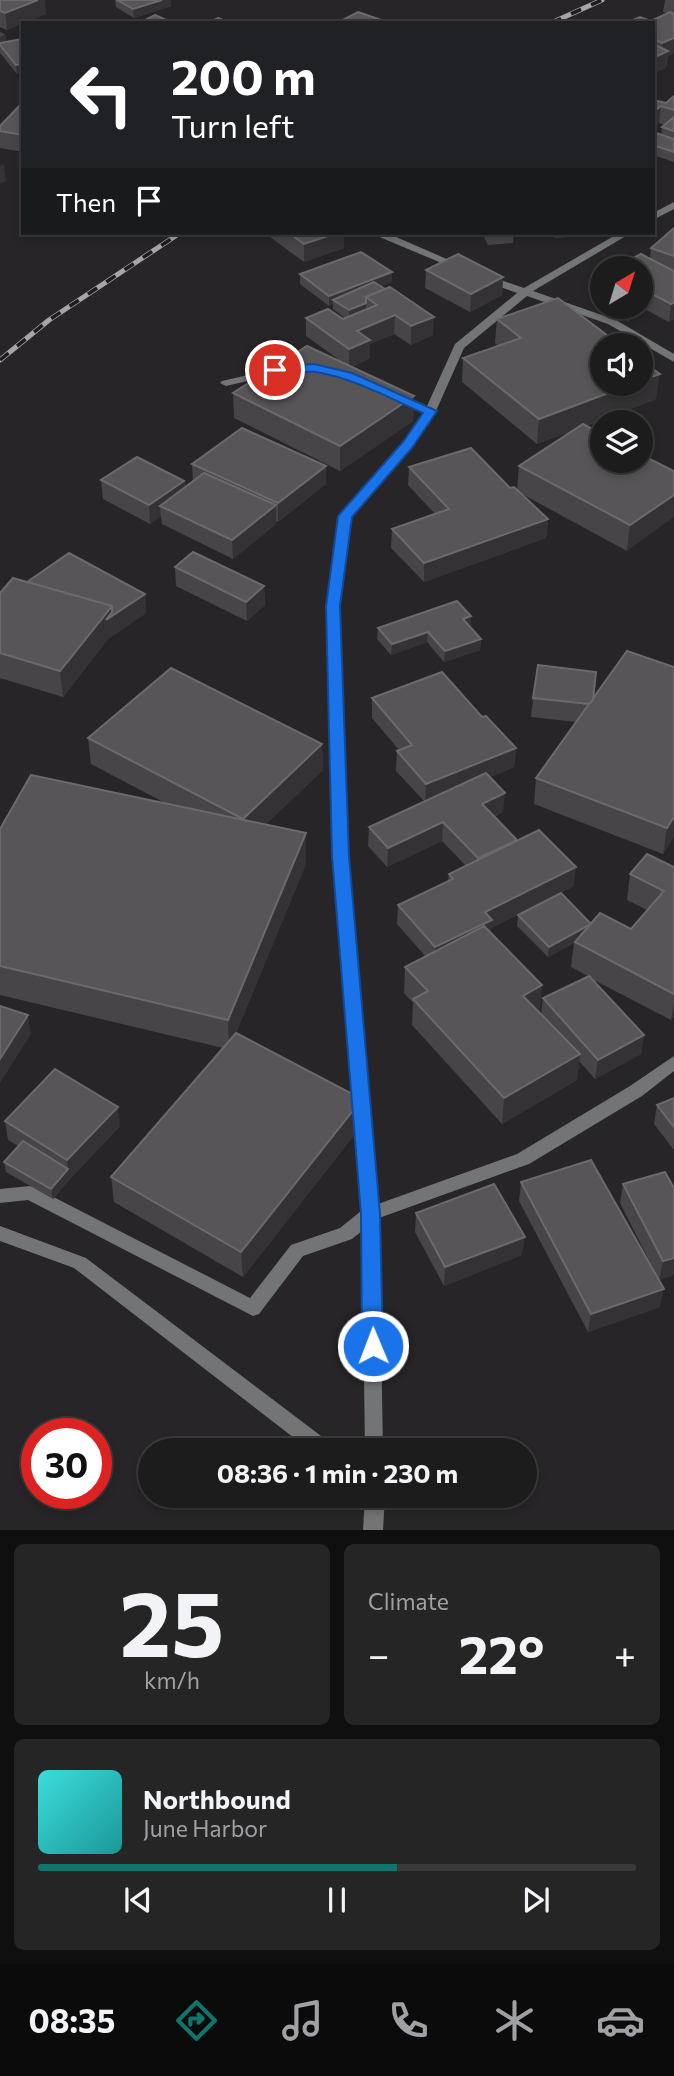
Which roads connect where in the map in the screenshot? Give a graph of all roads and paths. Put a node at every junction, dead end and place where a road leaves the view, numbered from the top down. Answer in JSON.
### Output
{"nodes":[{"id":1,"x":674,"y":205,"type":"edge"},
{"id":2,"x":655,"y":216,"type":"edge"},
{"id":3,"x":383,"y":235,"type":"edge"},
{"id":4,"x":623,"y":235,"type":"edge"},
{"id":5,"x":526,"y":291,"type":"junction"},
{"id":6,"x":674,"y":359,"type":"edge"},
{"id":7,"x":300,"y":368,"type":"edge"},
{"id":8,"x":226,"y":383,"type":"dead end"},
{"id":9,"x":383,"y":391,"type":"edge"},
{"id":10,"x":430,"y":411,"type":"junction"},
{"id":11,"x":674,"y":1062,"type":"edge"},
{"id":12,"x":0,"y":1196,"type":"edge"},
{"id":13,"x":370,"y":1214,"type":"junction"},
{"id":14,"x":0,"y":1233,"type":"edge"},
{"id":15,"x":309,"y":1438,"type":"edge"},
{"id":16,"x":374,"y":1438,"type":"edge"},
{"id":17,"x":374,"y":1508,"type":"edge"},
{"id":18,"x":373,"y":1530,"type":"edge"}],
"edges":[{"from":1,"to":2,"type":"street"},
{"from":3,"to":5,"type":"street"},
{"from":4,"to":5,"type":"street"},
{"from":5,"to":6,"type":"street"},
{"from":5,"to":10,"type":"street"},
{"from":7,"to":8,"type":"street"},
{"from":9,"to":10,"type":"street"},
{"from":10,"to":13,"type":"street"},
{"from":11,"to":13,"type":"street"},
{"from":12,"to":13,"type":"street"},
{"from":13,"to":16,"type":"street"},
{"from":14,"to":15,"type":"street"},
{"from":17,"to":18,"type":"street"}]}
